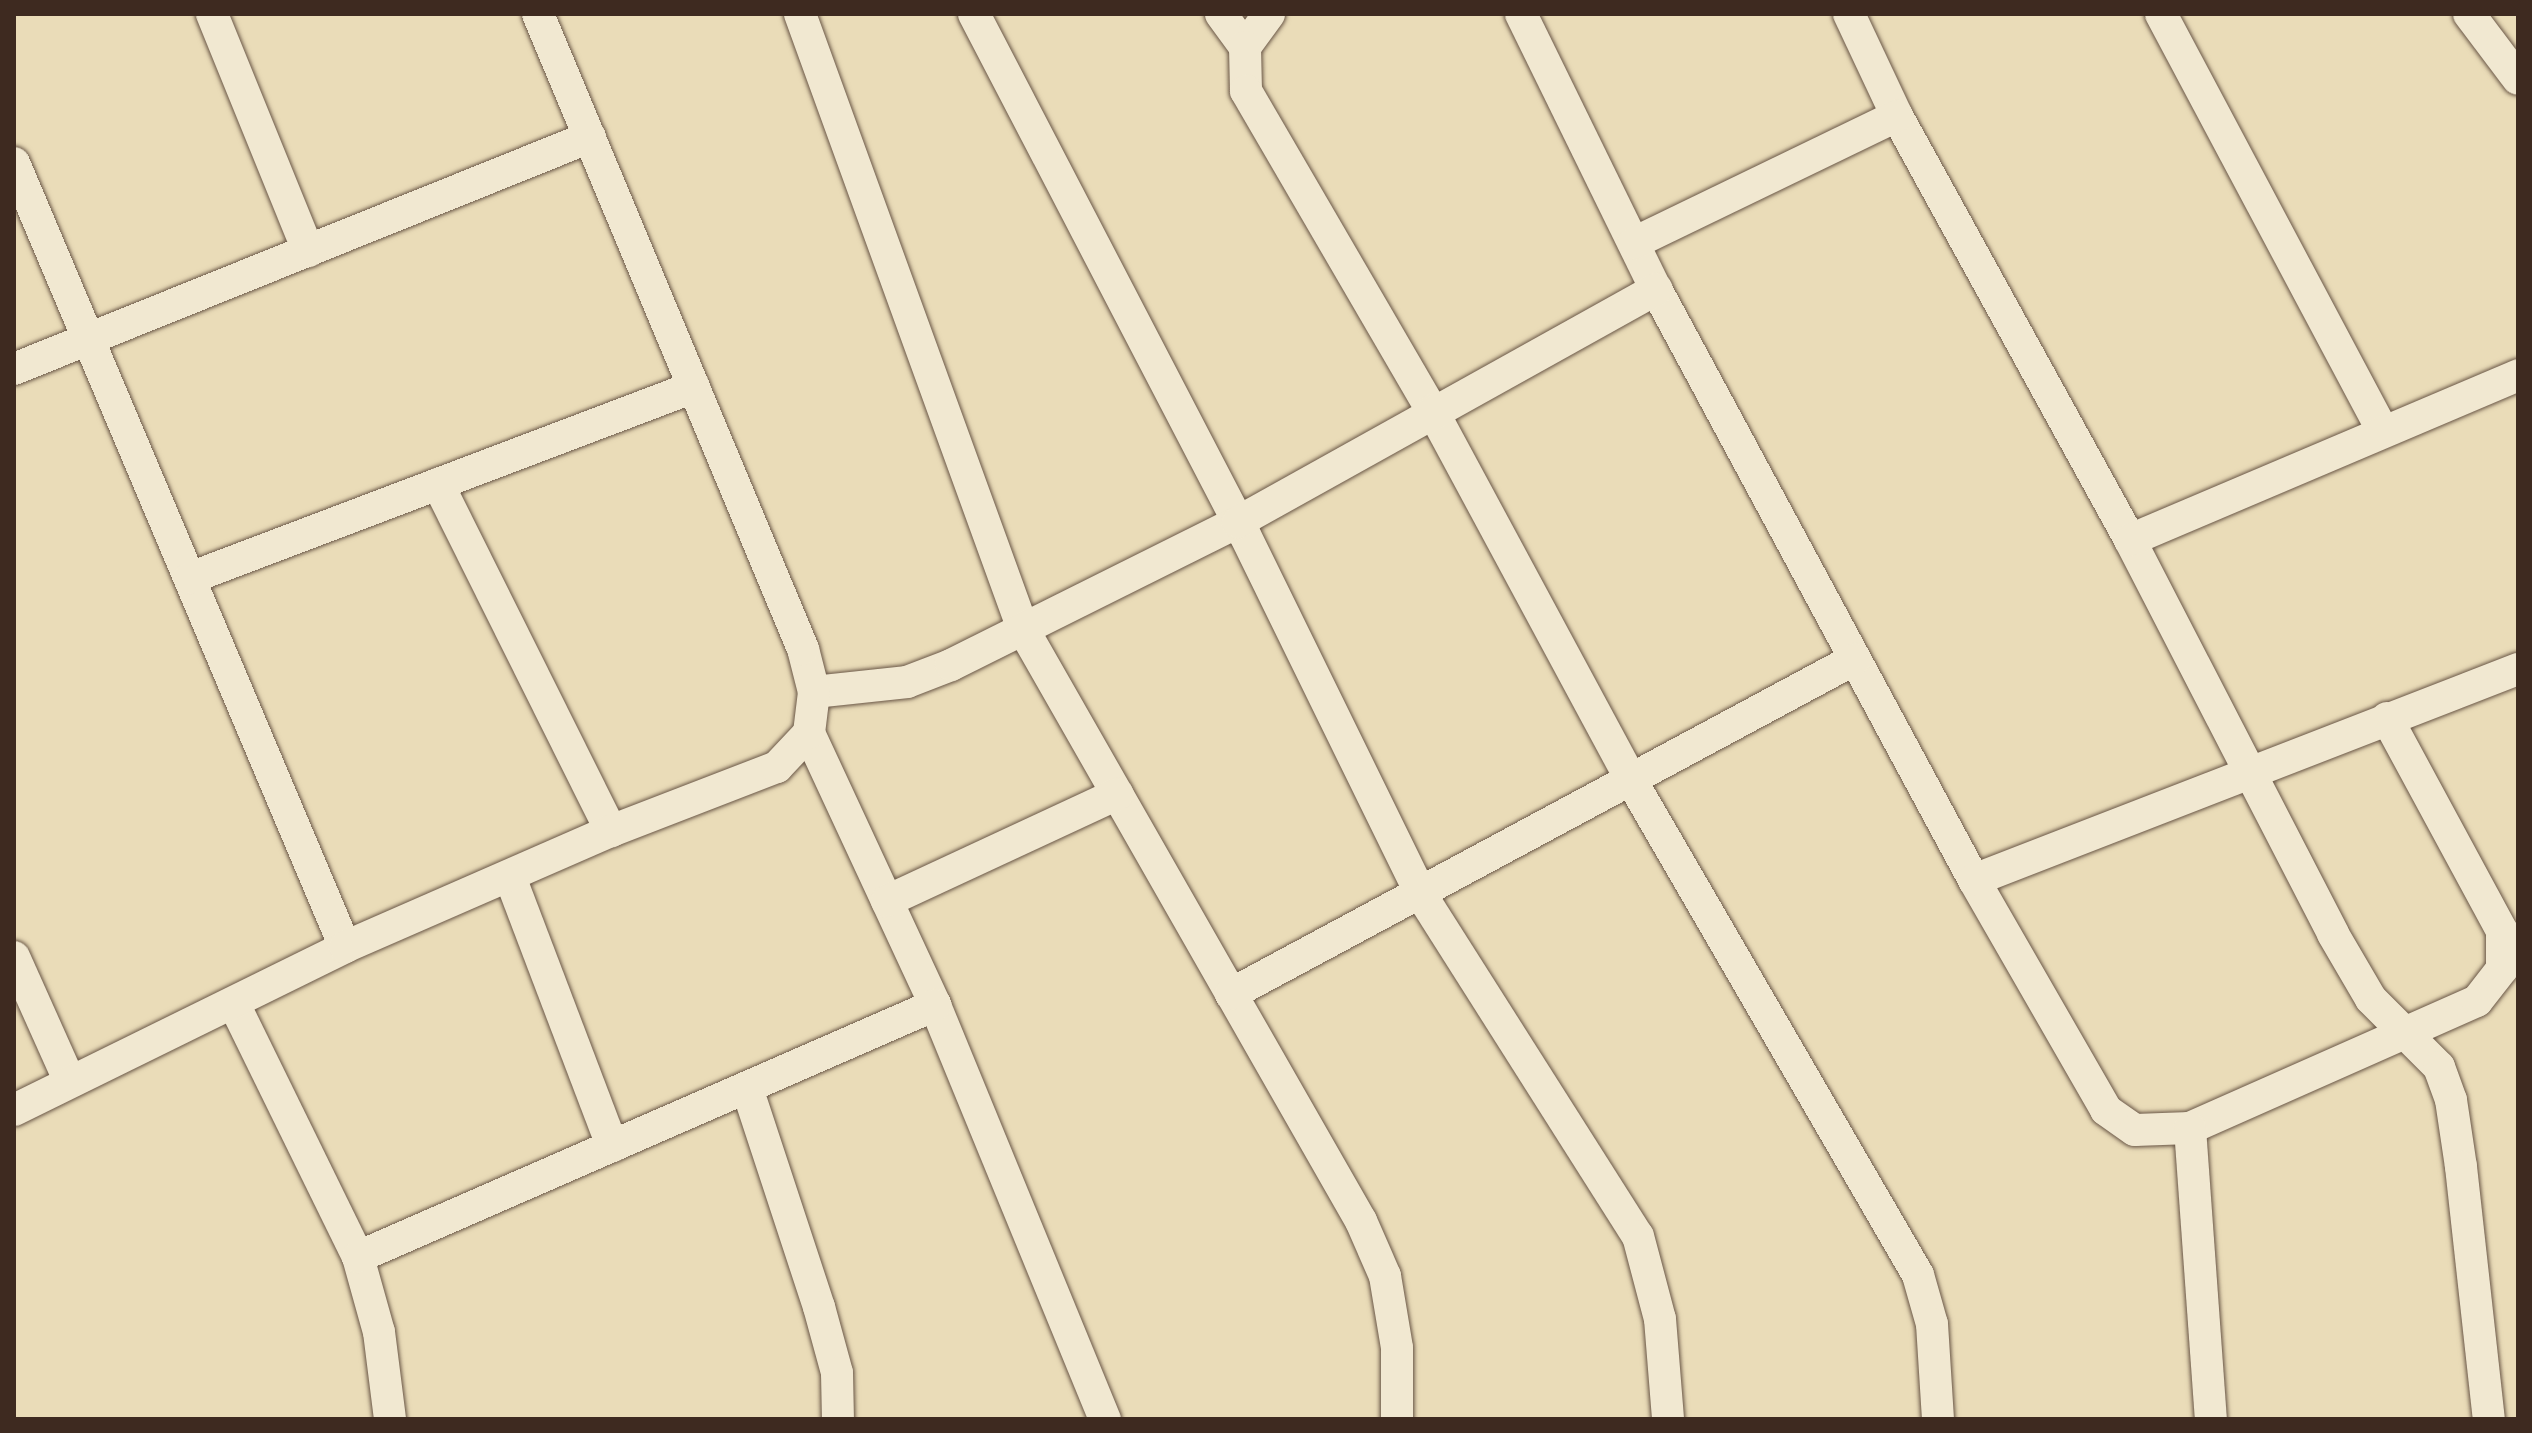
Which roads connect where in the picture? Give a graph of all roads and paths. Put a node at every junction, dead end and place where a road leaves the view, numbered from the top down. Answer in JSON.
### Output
{"nodes":[{"id":1,"x":212,"y":14,"type":"edge"},
{"id":2,"x":538,"y":14,"type":"edge"},
{"id":3,"x":800,"y":14,"type":"edge"},
{"id":4,"x":974,"y":14,"type":"edge"},
{"id":5,"x":1221,"y":14,"type":"edge"},
{"id":6,"x":1269,"y":14,"type":"edge"},
{"id":7,"x":1521,"y":14,"type":"edge"},
{"id":8,"x":1849,"y":14,"type":"edge"},
{"id":9,"x":2161,"y":14,"type":"edge"},
{"id":10,"x":2469,"y":14,"type":"edge"},
{"id":11,"x":1245,"y":47,"type":"junction"},
{"id":12,"x":2518,"y":79,"type":"edge"},
{"id":13,"x":1897,"y":116,"type":"junction"},
{"id":14,"x":590,"y":137,"type":"junction"},
{"id":15,"x":14,"y":163,"type":"edge"},
{"id":16,"x":1634,"y":243,"type":"junction"},
{"id":17,"x":308,"y":251,"type":"junction"},
{"id":18,"x":1656,"y":289,"type":"junction"},
{"id":19,"x":90,"y":338,"type":"junction"},
{"id":20,"x":14,"y":369,"type":"edge"},
{"id":21,"x":2518,"y":375,"type":"edge"},
{"id":22,"x":694,"y":387,"type":"junction"},
{"id":23,"x":1432,"y":410,"type":"junction"},
{"id":24,"x":2383,"y":432,"type":"junction"},
{"id":25,"x":438,"y":484,"type":"junction"},
{"id":26,"x":1238,"y":522,"type":"junction"},
{"id":27,"x":2130,"y":540,"type":"junction"},
{"id":28,"x":190,"y":578,"type":"junction"},
{"id":29,"x":1023,"y":629,"type":"junction"},
{"id":30,"x":1855,"y":659,"type":"junction"},
{"id":31,"x":2518,"y":669,"type":"edge"},
{"id":32,"x":814,"y":692,"type":"junction"},
{"id":33,"x":2387,"y":718,"type":"junction"},
{"id":34,"x":809,"y":733,"type":"junction"},
{"id":35,"x":2251,"y":775,"type":"junction"},
{"id":36,"x":1631,"y":780,"type":"junction"},
{"id":37,"x":1117,"y":794,"type":"junction"},
{"id":38,"x":611,"y":831,"type":"junction"},
{"id":39,"x":510,"y":877,"type":"junction"},
{"id":40,"x":1974,"y":880,"type":"junction"},
{"id":41,"x":1420,"y":893,"type":"junction"},
{"id":42,"x":887,"y":901,"type":"junction"},
{"id":43,"x":345,"y":947,"type":"junction"},
{"id":44,"x":14,"y":957,"type":"edge"},
{"id":45,"x":1231,"y":994,"type":"junction"},
{"id":46,"x":935,"y":1005,"type":"junction"},
{"id":47,"x":235,"y":1006,"type":"junction"},
{"id":48,"x":2408,"y":1030,"type":"junction"},
{"id":49,"x":68,"y":1078,"type":"junction"},
{"id":50,"x":747,"y":1088,"type":"junction"},
{"id":51,"x":14,"y":1110,"type":"edge"},
{"id":52,"x":2190,"y":1128,"type":"junction"},
{"id":53,"x":612,"y":1146,"type":"junction"},
{"id":54,"x":358,"y":1257,"type":"junction"},
{"id":55,"x":390,"y":1419,"type":"edge"},
{"id":56,"x":838,"y":1419,"type":"edge"},
{"id":57,"x":1105,"y":1419,"type":"edge"},
{"id":58,"x":1397,"y":1419,"type":"edge"},
{"id":59,"x":1668,"y":1419,"type":"edge"},
{"id":60,"x":1938,"y":1419,"type":"edge"},
{"id":61,"x":2211,"y":1419,"type":"edge"},
{"id":62,"x":2489,"y":1419,"type":"edge"}],
"edges":[{"from":1,"to":17,"type":"street"},
{"from":2,"to":14,"type":"street"},
{"from":3,"to":29,"type":"street"},
{"from":4,"to":26,"type":"street"},
{"from":5,"to":11,"type":"street"},
{"from":6,"to":11,"type":"street"},
{"from":7,"to":16,"type":"street"},
{"from":8,"to":13,"type":"street"},
{"from":9,"to":24,"type":"street"},
{"from":10,"to":12,"type":"street"},
{"from":11,"to":23,"type":"street"},
{"from":13,"to":16,"type":"street"},
{"from":13,"to":27,"type":"street"},
{"from":14,"to":17,"type":"street"},
{"from":14,"to":22,"type":"street"},
{"from":15,"to":19,"type":"street"},
{"from":16,"to":18,"type":"street"},
{"from":17,"to":19,"type":"street"},
{"from":18,"to":23,"type":"street"},
{"from":18,"to":30,"type":"street"},
{"from":19,"to":20,"type":"street"},
{"from":19,"to":28,"type":"street"},
{"from":21,"to":24,"type":"street"},
{"from":22,"to":25,"type":"street"},
{"from":22,"to":32,"type":"street"},
{"from":23,"to":26,"type":"street"},
{"from":23,"to":36,"type":"street"},
{"from":24,"to":27,"type":"street"},
{"from":25,"to":28,"type":"street"},
{"from":25,"to":38,"type":"street"},
{"from":26,"to":29,"type":"street"},
{"from":26,"to":41,"type":"street"},
{"from":27,"to":35,"type":"street"},
{"from":28,"to":43,"type":"street"},
{"from":29,"to":32,"type":"street"},
{"from":29,"to":37,"type":"street"},
{"from":30,"to":36,"type":"street"},
{"from":30,"to":40,"type":"street"},
{"from":31,"to":33,"type":"street"},
{"from":32,"to":34,"type":"street"},
{"from":33,"to":35,"type":"street"},
{"from":33,"to":48,"type":"street"},
{"from":34,"to":38,"type":"street"},
{"from":34,"to":42,"type":"street"},
{"from":35,"to":40,"type":"street"},
{"from":35,"to":48,"type":"street"},
{"from":36,"to":41,"type":"street"},
{"from":36,"to":60,"type":"street"},
{"from":37,"to":42,"type":"street"},
{"from":37,"to":45,"type":"street"},
{"from":38,"to":39,"type":"street"},
{"from":39,"to":43,"type":"street"},
{"from":39,"to":53,"type":"street"},
{"from":40,"to":52,"type":"street"},
{"from":41,"to":45,"type":"street"},
{"from":41,"to":59,"type":"street"},
{"from":42,"to":46,"type":"street"},
{"from":43,"to":47,"type":"street"},
{"from":44,"to":49,"type":"street"},
{"from":45,"to":58,"type":"street"},
{"from":46,"to":50,"type":"street"},
{"from":46,"to":57,"type":"street"},
{"from":47,"to":49,"type":"street"},
{"from":47,"to":54,"type":"street"},
{"from":48,"to":52,"type":"street"},
{"from":48,"to":62,"type":"street"},
{"from":49,"to":51,"type":"street"},
{"from":50,"to":53,"type":"street"},
{"from":50,"to":56,"type":"street"},
{"from":52,"to":61,"type":"street"},
{"from":53,"to":54,"type":"street"},
{"from":54,"to":55,"type":"street"}]}
